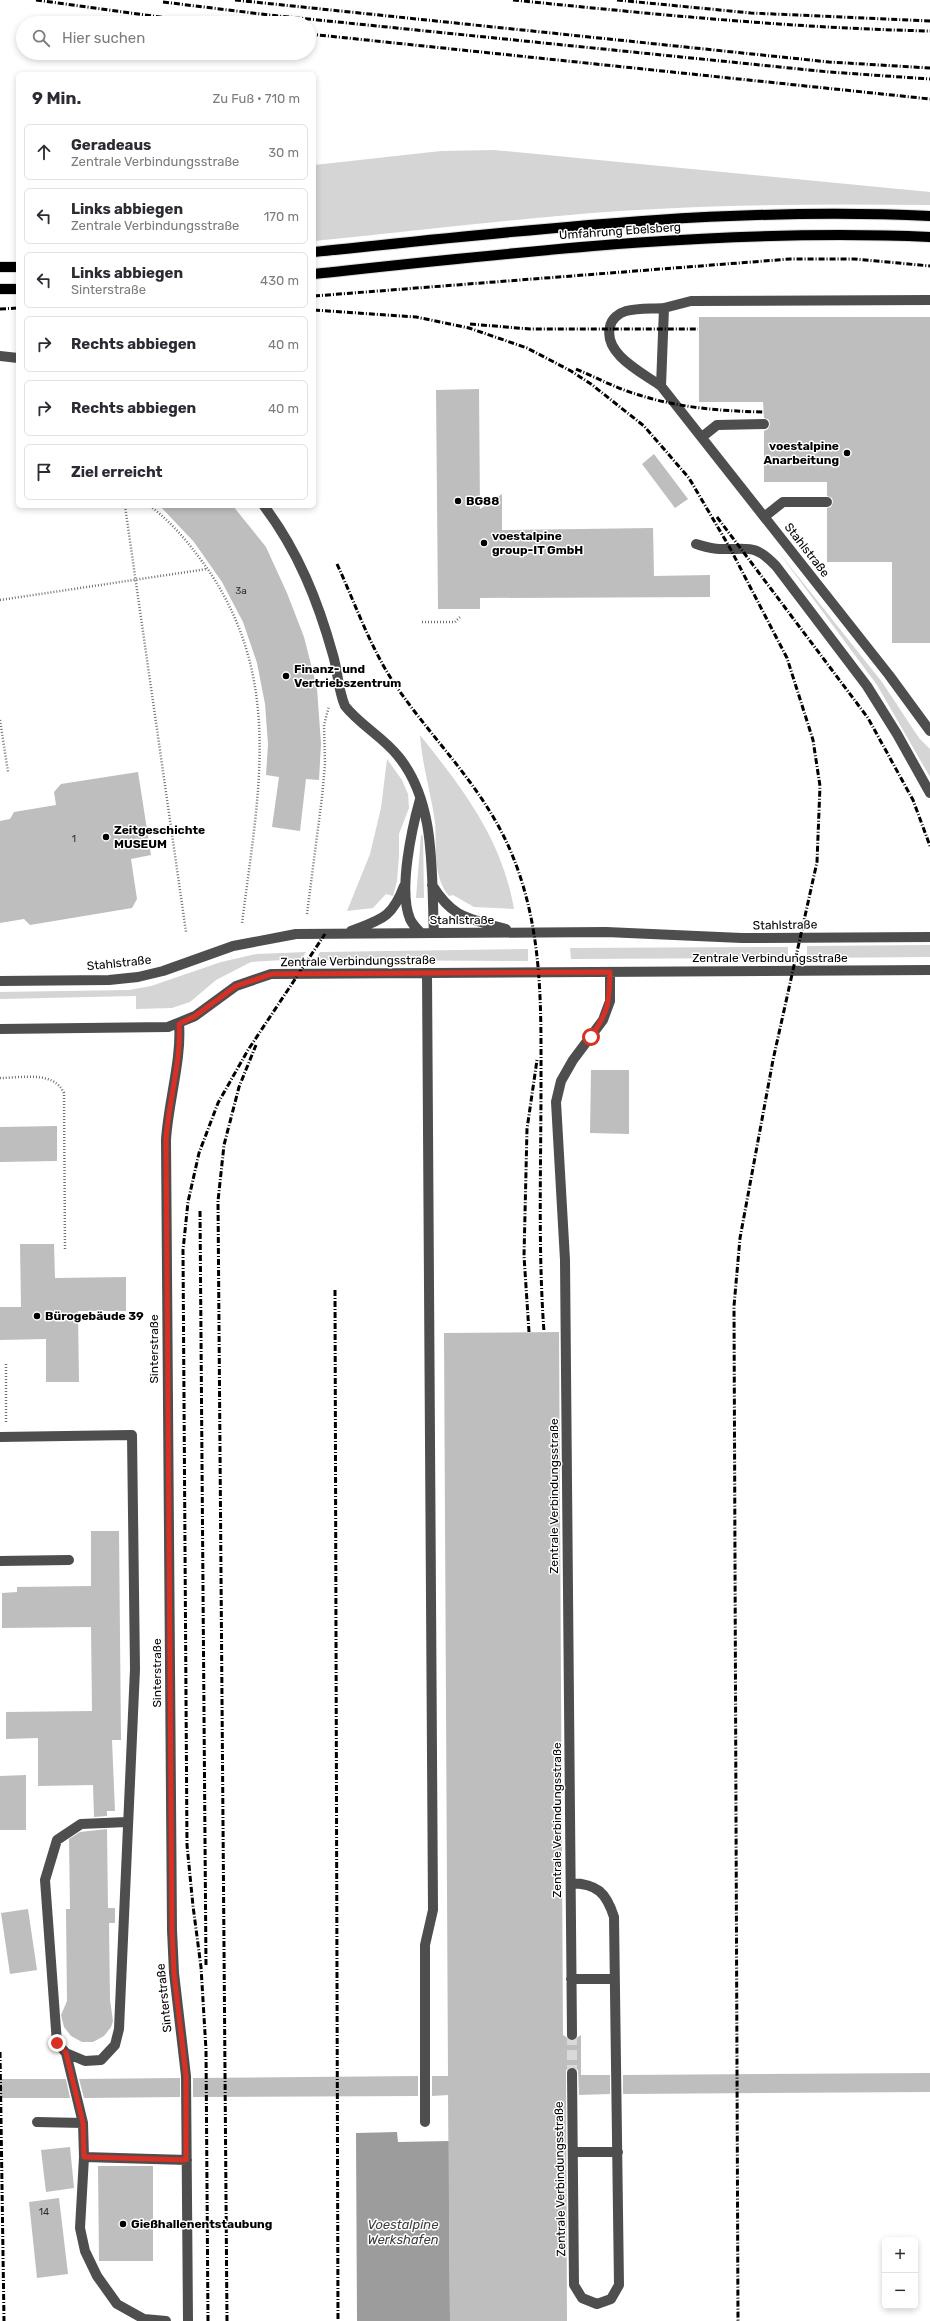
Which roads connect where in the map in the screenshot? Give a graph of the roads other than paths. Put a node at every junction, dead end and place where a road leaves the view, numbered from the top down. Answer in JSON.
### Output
{"nodes":[{"id":1,"x":930,"y":216,"type":"edge"},
{"id":2,"x":930,"y":237,"type":"edge"},
{"id":3,"x":316,"y":252,"type":"edge"},
{"id":4,"x":0,"y":267,"type":"edge"},
{"id":5,"x":16,"y":267,"type":"edge"},
{"id":6,"x":316,"y":274,"type":"edge"},
{"id":7,"x":0,"y":289,"type":"edge"},
{"id":8,"x":16,"y":289,"type":"edge"},
{"id":9,"x":930,"y":300,"type":"edge"},
{"id":10,"x":664,"y":308,"type":"junction"},
{"id":11,"x":0,"y":356,"type":"edge"},
{"id":12,"x":16,"y":358,"type":"edge"},
{"id":13,"x":661,"y":386,"type":"junction"},
{"id":14,"x":764,"y":424,"type":"dead end"},
{"id":15,"x":702,"y":437,"type":"junction"},
{"id":16,"x":827,"y":502,"type":"dead end"},
{"id":17,"x":266,"y":508,"type":"edge"},
{"id":18,"x":764,"y":517,"type":"junction"},
{"id":19,"x":696,"y":544,"type":"dead end"},
{"id":20,"x":930,"y":731,"type":"edge"},
{"id":21,"x":930,"y":793,"type":"edge"},
{"id":22,"x":420,"y":798,"type":"junction"},
{"id":23,"x":407,"y":880,"type":"junction"},
{"id":24,"x":432,"y":884,"type":"junction"},
{"id":25,"x":520,"y":932,"type":"junction"},
{"id":26,"x":421,"y":933,"type":"junction"},
{"id":27,"x":434,"y":933,"type":"junction"},
{"id":28,"x":346,"y":934,"type":"junction"},
{"id":29,"x":930,"y":936,"type":"edge"},
{"id":30,"x":930,"y":970,"type":"edge"},
{"id":31,"x":610,"y":972,"type":"junction"},
{"id":32,"x":427,"y":973,"type":"junction"},
{"id":33,"x":0,"y":981,"type":"edge"},
{"id":34,"x":179,"y":1024,"type":"junction"},
{"id":35,"x":0,"y":1029,"type":"edge"},
{"id":36,"x":3,"y":1437,"type":"edge"},
{"id":37,"x":69,"y":1560,"type":"dead end"},
{"id":38,"x":0,"y":1561,"type":"edge"},
{"id":39,"x":127,"y":1822,"type":"junction"},
{"id":40,"x":570,"y":1883,"type":"junction"},
{"id":41,"x":571,"y":1979,"type":"junction"},
{"id":42,"x":615,"y":1979,"type":"junction"},
{"id":43,"x":572,"y":2035,"type":"tunnel mouth"},
{"id":44,"x":66,"y":2053,"type":"junction"},
{"id":45,"x":572,"y":2073,"type":"tunnel mouth"},
{"id":46,"x":37,"y":2122,"type":"dead end"},
{"id":47,"x":426,"y":2122,"type":"dead end"},
{"id":48,"x":83,"y":2123,"type":"junction"},
{"id":49,"x":573,"y":2152,"type":"junction"},
{"id":50,"x":618,"y":2152,"type":"junction"},
{"id":51,"x":84,"y":2157,"type":"junction"},
{"id":52,"x":186,"y":2160,"type":"junction"},
{"id":53,"x":166,"y":2321,"type":"edge"},
{"id":54,"x":188,"y":2321,"type":"edge"}],
"edges":[{"from":1,"to":3,"type":"main road","name":"Umfahrung Ebelsberg"},
{"from":2,"to":6,"type":"main road","name":"Umfahrung Ebelsberg"},
{"from":4,"to":5,"type":"main road"},
{"from":7,"to":8,"type":"main road"},
{"from":9,"to":10,"type":"street"},
{"from":10,"to":13,"type":"street"},
{"from":10,"to":13,"type":"street","name":"Stahlstraße"},
{"from":11,"to":12,"type":"street"},
{"from":13,"to":15,"type":"street","name":"Stahlstraße"},
{"from":14,"to":15,"type":"street"},
{"from":15,"to":18,"type":"street","name":"Stahlstraße"},
{"from":16,"to":18,"type":"street"},
{"from":17,"to":22,"type":"street"},
{"from":18,"to":20,"type":"street","name":"Stahlstraße"},
{"from":19,"to":21,"type":"street"},
{"from":22,"to":23,"type":"street"},
{"from":22,"to":24,"type":"street"},
{"from":23,"to":26,"type":"street"},
{"from":23,"to":28,"type":"street"},
{"from":24,"to":25,"type":"street"},
{"from":24,"to":27,"type":"street"},
{"from":25,"to":27,"type":"street","name":"Stahlstraße"},
{"from":25,"to":29,"type":"street","name":"Stahlstraße"},
{"from":26,"to":27,"type":"street","name":"Stahlstraße"},
{"from":26,"to":28,"type":"street","name":"Stahlstraße"},
{"from":28,"to":33,"type":"street","name":"Stahlstraße"},
{"from":30,"to":31,"type":"street","name":"Zentrale Verbindungsstraße"},
{"from":31,"to":32,"type":"street","name":"Zentrale Verbindungsstraße"},
{"from":31,"to":40,"type":"street","name":"Zentrale Verbindungsstraße"},
{"from":32,"to":34,"type":"street","name":"Zentrale Verbindungsstraße"},
{"from":32,"to":47,"type":"street"},
{"from":34,"to":35,"type":"street","name":"Zentrale Verbindungsstraße"},
{"from":34,"to":52,"type":"street","name":"Sinterstraße"},
{"from":36,"to":39,"type":"street"},
{"from":37,"to":38,"type":"street"},
{"from":39,"to":44,"type":"street"},
{"from":39,"to":44,"type":"street"},
{"from":40,"to":41,"type":"street","name":"Zentrale Verbindungsstraße"},
{"from":40,"to":42,"type":"street"},
{"from":41,"to":42,"type":"street"},
{"from":41,"to":43,"type":"street","name":"Zentrale Verbindungsstraße"},
{"from":42,"to":50,"type":"street"},
{"from":44,"to":48,"type":"street"},
{"from":45,"to":49,"type":"street","name":"Zentrale Verbindungsstraße"},
{"from":46,"to":48,"type":"street"},
{"from":48,"to":51,"type":"street"},
{"from":49,"to":50,"type":"street"},
{"from":49,"to":50,"type":"street","name":"Zentrale Verbindungsstraße"},
{"from":51,"to":52,"type":"street"},
{"from":51,"to":53,"type":"street"},
{"from":52,"to":54,"type":"street","name":"Sinterstraße"}]}
